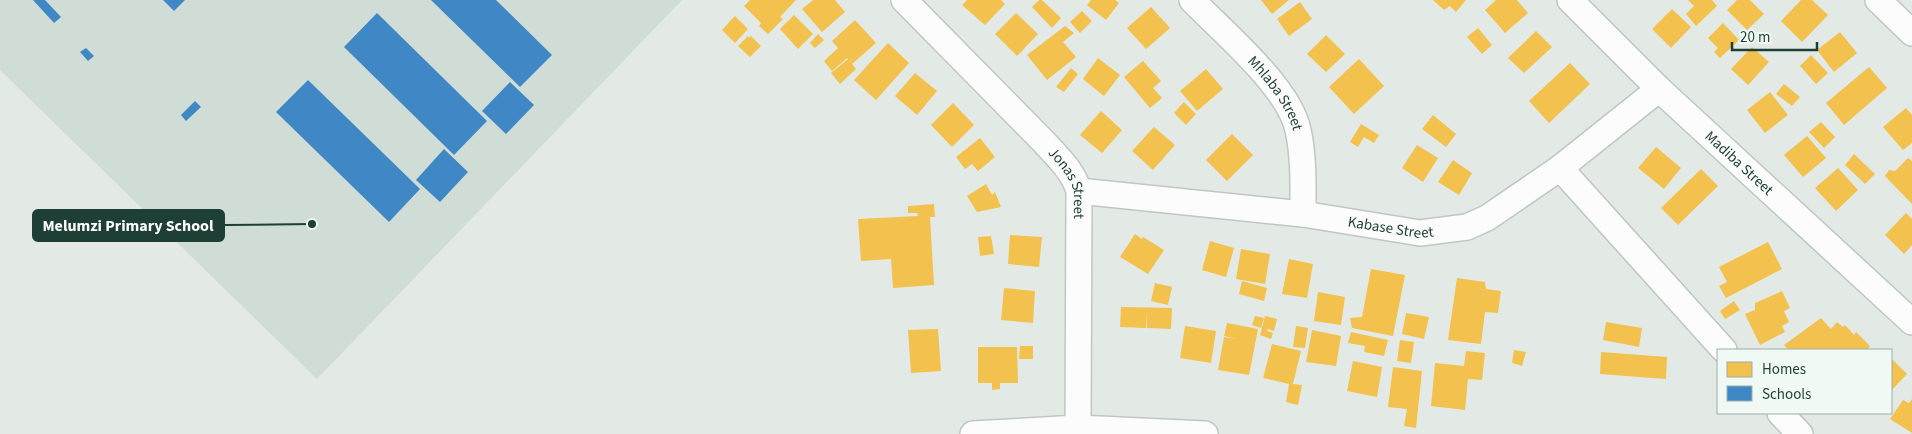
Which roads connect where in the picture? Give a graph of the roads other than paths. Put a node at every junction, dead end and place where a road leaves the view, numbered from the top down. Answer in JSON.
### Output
{"nodes":[{"id":1,"x":904,"y":0,"type":"edge"},
{"id":2,"x":1192,"y":0,"type":"edge"},
{"id":3,"x":1570,"y":0,"type":"edge"},
{"id":4,"x":1878,"y":0,"type":"edge"},
{"id":5,"x":1912,"y":33,"type":"edge"},
{"id":6,"x":1659,"y":89,"type":"junction"},
{"id":7,"x":1560,"y":168,"type":"junction"},
{"id":8,"x":1079,"y":191,"type":"junction"},
{"id":9,"x":1303,"y":214,"type":"junction"},
{"id":10,"x":1912,"y":322,"type":"edge"},
{"id":11,"x":1723,"y":349,"type":"edge"},
{"id":12,"x":1781,"y":414,"type":"edge"},
{"id":13,"x":1078,"y":428,"type":"junction"},
{"id":14,"x":973,"y":434,"type":"edge"},
{"id":15,"x":1205,"y":434,"type":"edge"},
{"id":16,"x":1800,"y":434,"type":"edge"}],
"edges":[{"from":1,"to":8,"type":"street","name":"Jonas Street"},
{"from":2,"to":9,"type":"street","name":"Mhlaba Street"},
{"from":3,"to":6,"type":"street","name":"Madiba Street"},
{"from":4,"to":5,"type":"street"},
{"from":6,"to":7,"type":"street","name":"Kabase Street"},
{"from":6,"to":10,"type":"street","name":"Madiba Street"},
{"from":7,"to":9,"type":"street","name":"Kabase Street"},
{"from":7,"to":11,"type":"street"},
{"from":8,"to":9,"type":"street","name":"Kabase Street"},
{"from":8,"to":13,"type":"street","name":"Jonas Street"},
{"from":12,"to":16,"type":"street"},
{"from":13,"to":14,"type":"street"},
{"from":13,"to":15,"type":"street"}]}
